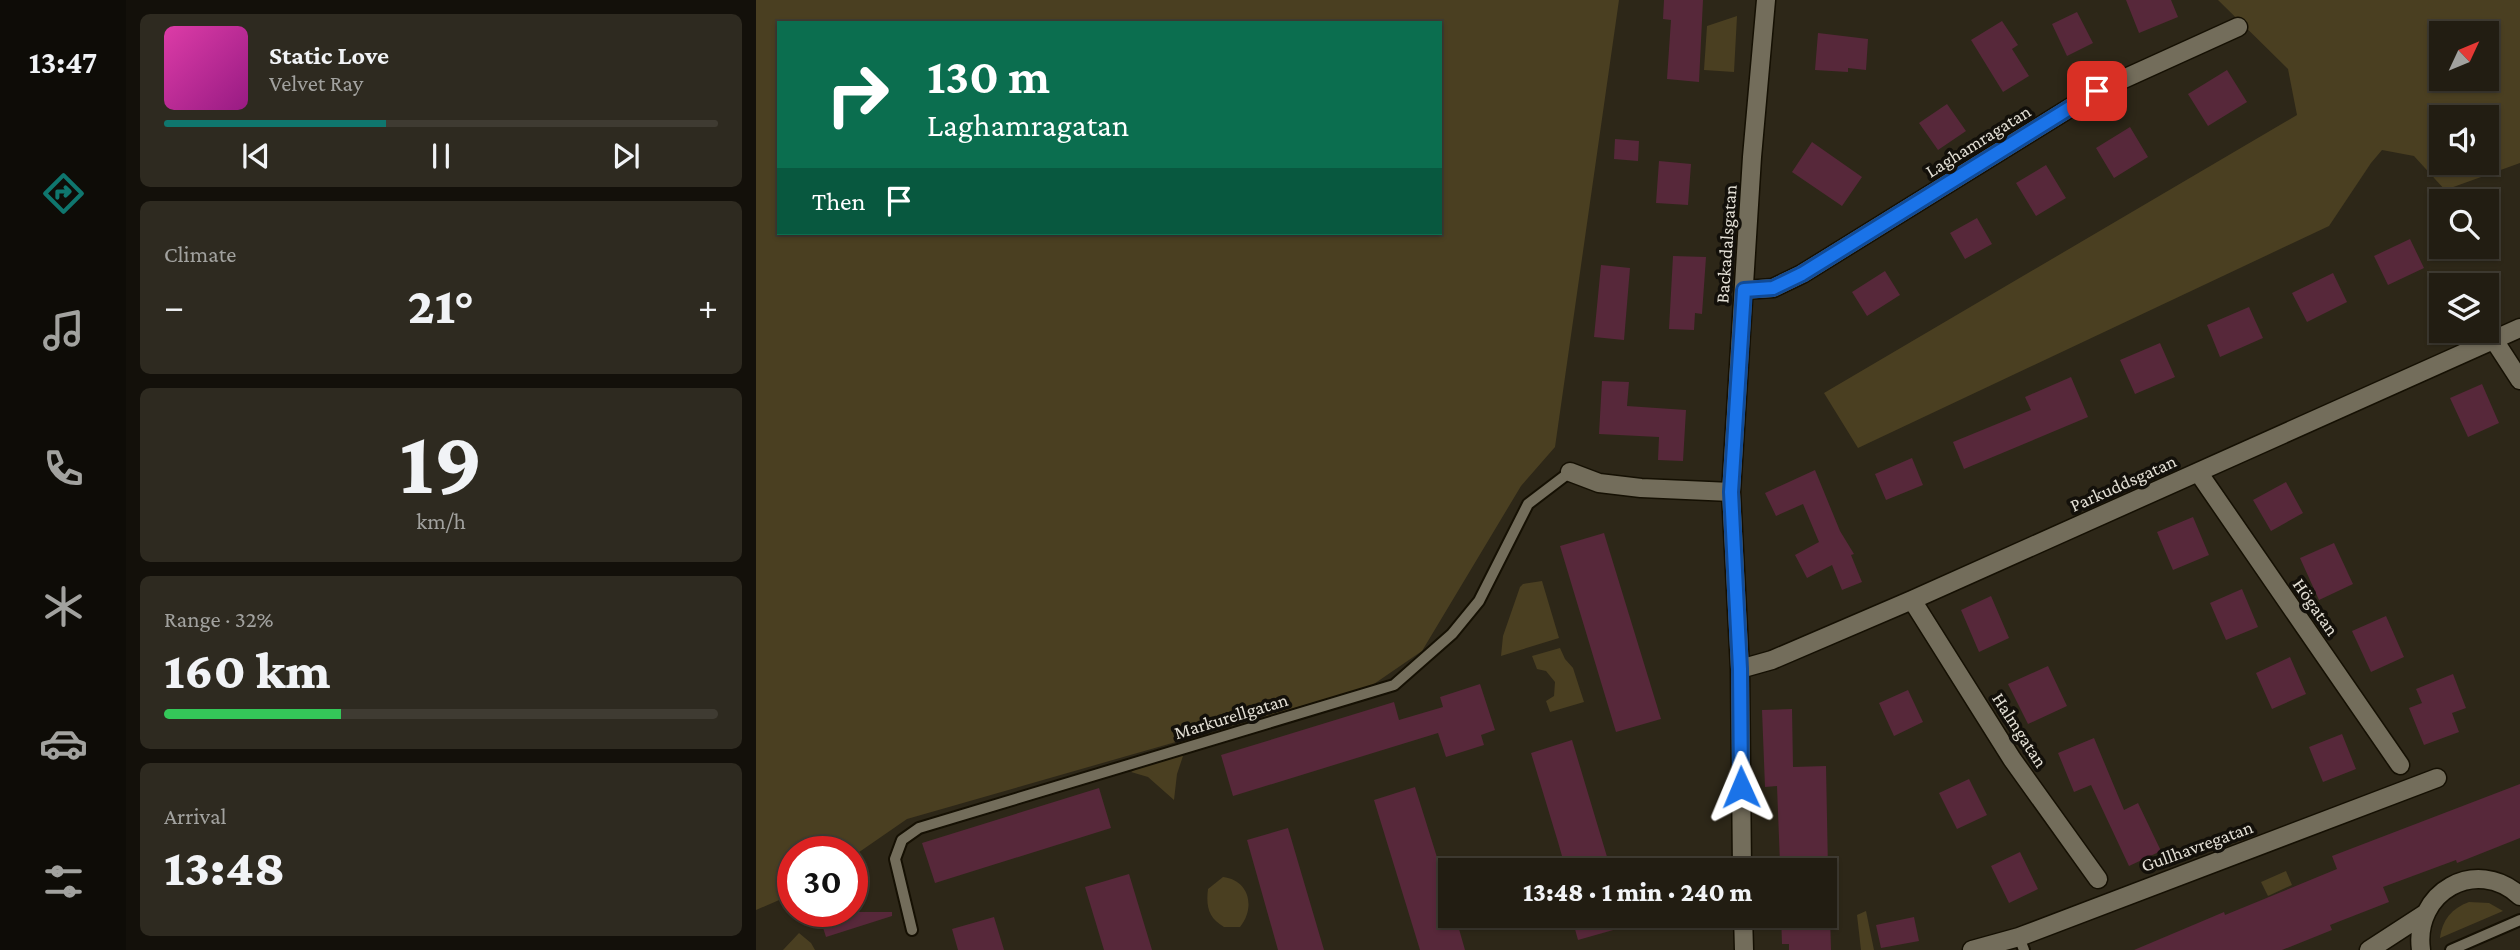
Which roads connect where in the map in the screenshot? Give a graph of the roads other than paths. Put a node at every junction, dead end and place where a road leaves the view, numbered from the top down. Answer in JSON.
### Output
{"nodes":[{"id":1,"x":1766,"y":0,"type":"edge"},
{"id":2,"x":2238,"y":27,"type":"dead end"},
{"id":3,"x":1744,"y":290,"type":"junction"},
{"id":4,"x":2520,"y":328,"type":"edge"},
{"id":5,"x":2499,"y":338,"type":"edge"},
{"id":6,"x":2487,"y":343,"type":"edge"},
{"id":7,"x":2496,"y":343,"type":"edge"},
{"id":8,"x":2520,"y":380,"type":"edge"},
{"id":9,"x":1570,"y":472,"type":"joint"},
{"id":10,"x":2199,"y":472,"type":"junction"},
{"id":11,"x":1731,"y":492,"type":"junction"},
{"id":12,"x":1912,"y":600,"type":"junction"},
{"id":13,"x":1740,"y":669,"type":"junction"},
{"id":14,"x":2400,"y":765,"type":"dead end"},
{"id":15,"x":2437,"y":778,"type":"dead end"},
{"id":16,"x":1742,"y":858,"type":"edge"},
{"id":17,"x":2520,"y":878,"type":"edge"},
{"id":18,"x":2098,"y":879,"type":"dead end"},
{"id":19,"x":2502,"y":883,"type":"junction"},
{"id":20,"x":2520,"y":896,"type":"edge"},
{"id":21,"x":2426,"y":913,"type":"junction"},
{"id":22,"x":2520,"y":920,"type":"edge"},
{"id":23,"x":1743,"y":928,"type":"edge"},
{"id":24,"x":912,"y":930,"type":"dead end"},
{"id":25,"x":2022,"y":943,"type":"edge"},
{"id":26,"x":1744,"y":950,"type":"edge"},
{"id":27,"x":1972,"y":950,"type":"edge"},
{"id":28,"x":2369,"y":950,"type":"edge"},
{"id":29,"x":2421,"y":950,"type":"edge"},
{"id":30,"x":2451,"y":950,"type":"edge"}],
"edges":[{"from":1,"to":3,"type":"street","name":"Backadalsgatan"},
{"from":2,"to":3,"type":"street","name":"Laghamragatan"},
{"from":3,"to":11,"type":"street","name":"Backadalsgatan"},
{"from":4,"to":5,"type":"street","name":"Parkuddsgatan"},
{"from":6,"to":10,"type":"street","name":"Parkuddsgatan"},
{"from":7,"to":8,"type":"street"},
{"from":9,"to":11,"type":"street"},
{"from":9,"to":24,"type":"lane","name":"Markurellgatan"},
{"from":10,"to":12,"type":"street","name":"Parkuddsgatan"},
{"from":10,"to":14,"type":"street","name":"Högatan"},
{"from":11,"to":13,"type":"street","name":"Backadalsgatan"},
{"from":12,"to":13,"type":"street","name":"Parkuddsgatan"},
{"from":12,"to":18,"type":"street","name":"Halmgatan"},
{"from":13,"to":16,"type":"street","name":"Backadalsgatan"},
{"from":15,"to":25,"type":"street","name":"Gullhavregatan"},
{"from":17,"to":19,"type":"street"},
{"from":19,"to":20,"type":"street"},
{"from":19,"to":21,"type":"street"},
{"from":21,"to":28,"type":"street"},
{"from":21,"to":29,"type":"street"},
{"from":22,"to":30,"type":"lane"},
{"from":23,"to":26,"type":"street"},
{"from":25,"to":27,"type":"street","name":"Gullhavregatan"}]}
